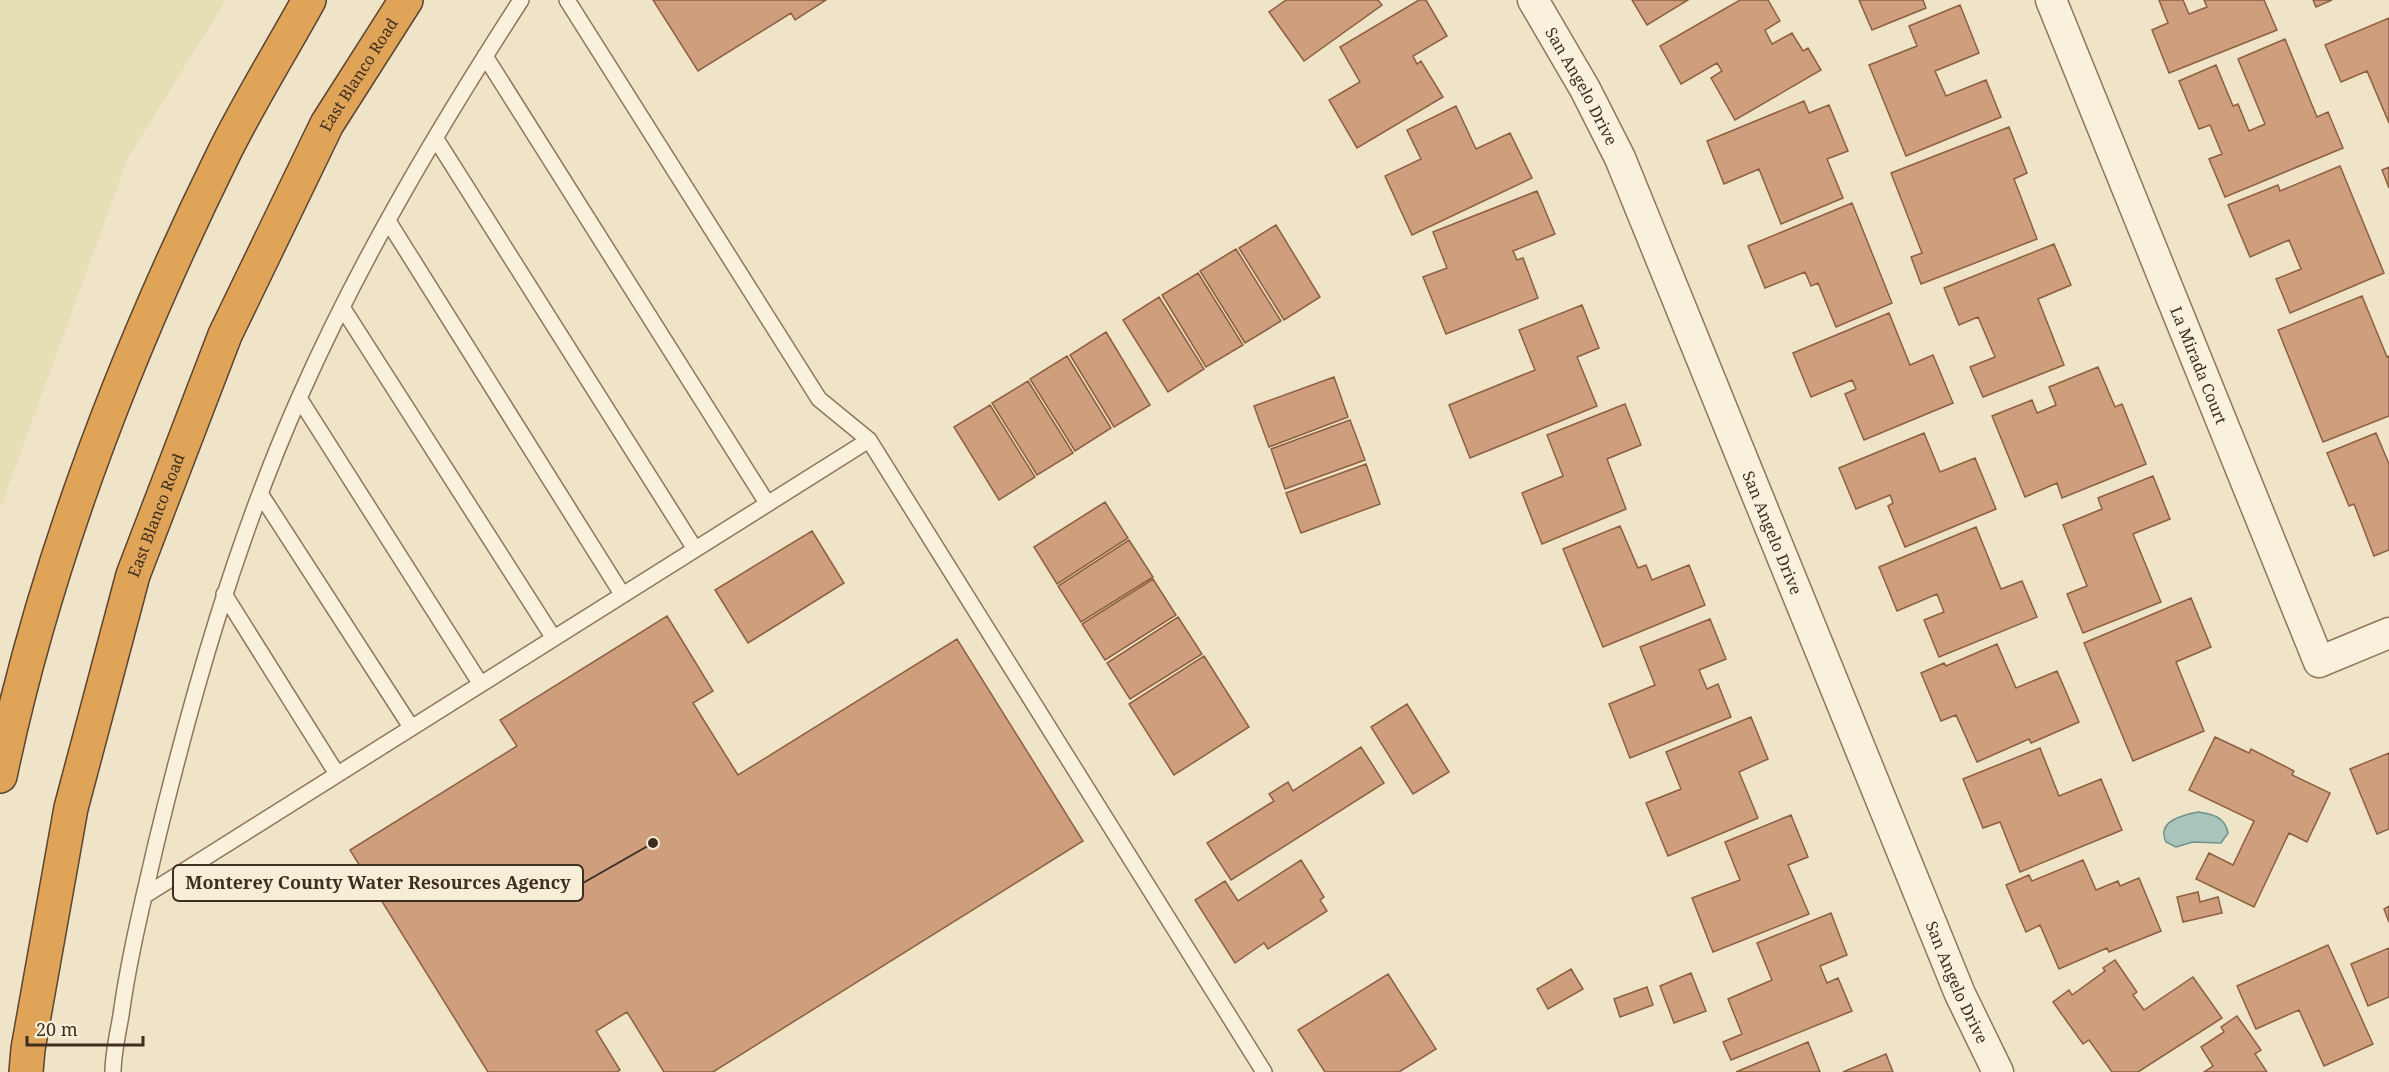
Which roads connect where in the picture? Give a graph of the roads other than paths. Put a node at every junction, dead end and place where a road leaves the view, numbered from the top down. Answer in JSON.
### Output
{"nodes":[{"id":1,"x":309,"y":0,"type":"edge"},
{"id":2,"x":406,"y":0,"type":"edge"},
{"id":3,"x":521,"y":0,"type":"edge"},
{"id":4,"x":567,"y":0,"type":"edge"},
{"id":5,"x":1533,"y":0,"type":"edge"},
{"id":6,"x":2051,"y":0,"type":"edge"},
{"id":7,"x":485,"y":56,"type":"junction"},
{"id":8,"x":436,"y":139,"type":"junction"},
{"id":9,"x":388,"y":221,"type":"junction"},
{"id":10,"x":342,"y":307,"type":"junction"},
{"id":11,"x":299,"y":398,"type":"junction"},
{"id":12,"x":869,"y":440,"type":"junction"},
{"id":13,"x":261,"y":495,"type":"junction"},
{"id":14,"x":767,"y":503,"type":"junction"},
{"id":15,"x":694,"y":549,"type":"junction"},
{"id":16,"x":224,"y":594,"type":"junction"},
{"id":17,"x":622,"y":594,"type":"junction"},
{"id":18,"x":2389,"y":633,"type":"edge"},
{"id":19,"x":553,"y":637,"type":"junction"},
{"id":20,"x":480,"y":683,"type":"junction"},
{"id":21,"x":411,"y":727,"type":"junction"},
{"id":22,"x":337,"y":774,"type":"junction"},
{"id":23,"x":0,"y":776,"type":"edge"},
{"id":24,"x":144,"y":896,"type":"junction"},
{"id":25,"x":26,"y":1072,"type":"edge"},
{"id":26,"x":113,"y":1072,"type":"edge"},
{"id":27,"x":1264,"y":1072,"type":"edge"},
{"id":28,"x":1998,"y":1072,"type":"edge"}],
"edges":[{"from":1,"to":23,"type":"highway"},
{"from":2,"to":25,"type":"highway","name":"East Blanco Road"},
{"from":3,"to":7,"type":"lane"},
{"from":4,"to":12,"type":"lane"},
{"from":5,"to":28,"type":"street","name":"San Angelo Drive"},
{"from":6,"to":18,"type":"street","name":"La Mirada Court"},
{"from":7,"to":8,"type":"lane"},
{"from":7,"to":14,"type":"lane"},
{"from":8,"to":9,"type":"lane"},
{"from":8,"to":15,"type":"lane"},
{"from":9,"to":10,"type":"lane"},
{"from":9,"to":17,"type":"lane"},
{"from":10,"to":11,"type":"lane"},
{"from":10,"to":19,"type":"lane"},
{"from":11,"to":13,"type":"lane"},
{"from":11,"to":20,"type":"lane"},
{"from":12,"to":14,"type":"lane"},
{"from":12,"to":27,"type":"lane"},
{"from":13,"to":16,"type":"lane"},
{"from":13,"to":21,"type":"lane"},
{"from":14,"to":15,"type":"lane"},
{"from":15,"to":17,"type":"lane"},
{"from":16,"to":22,"type":"lane"},
{"from":16,"to":24,"type":"lane"},
{"from":17,"to":19,"type":"lane"},
{"from":19,"to":20,"type":"lane"},
{"from":20,"to":21,"type":"lane"},
{"from":21,"to":22,"type":"lane"},
{"from":22,"to":24,"type":"lane"},
{"from":24,"to":26,"type":"lane"}]}
